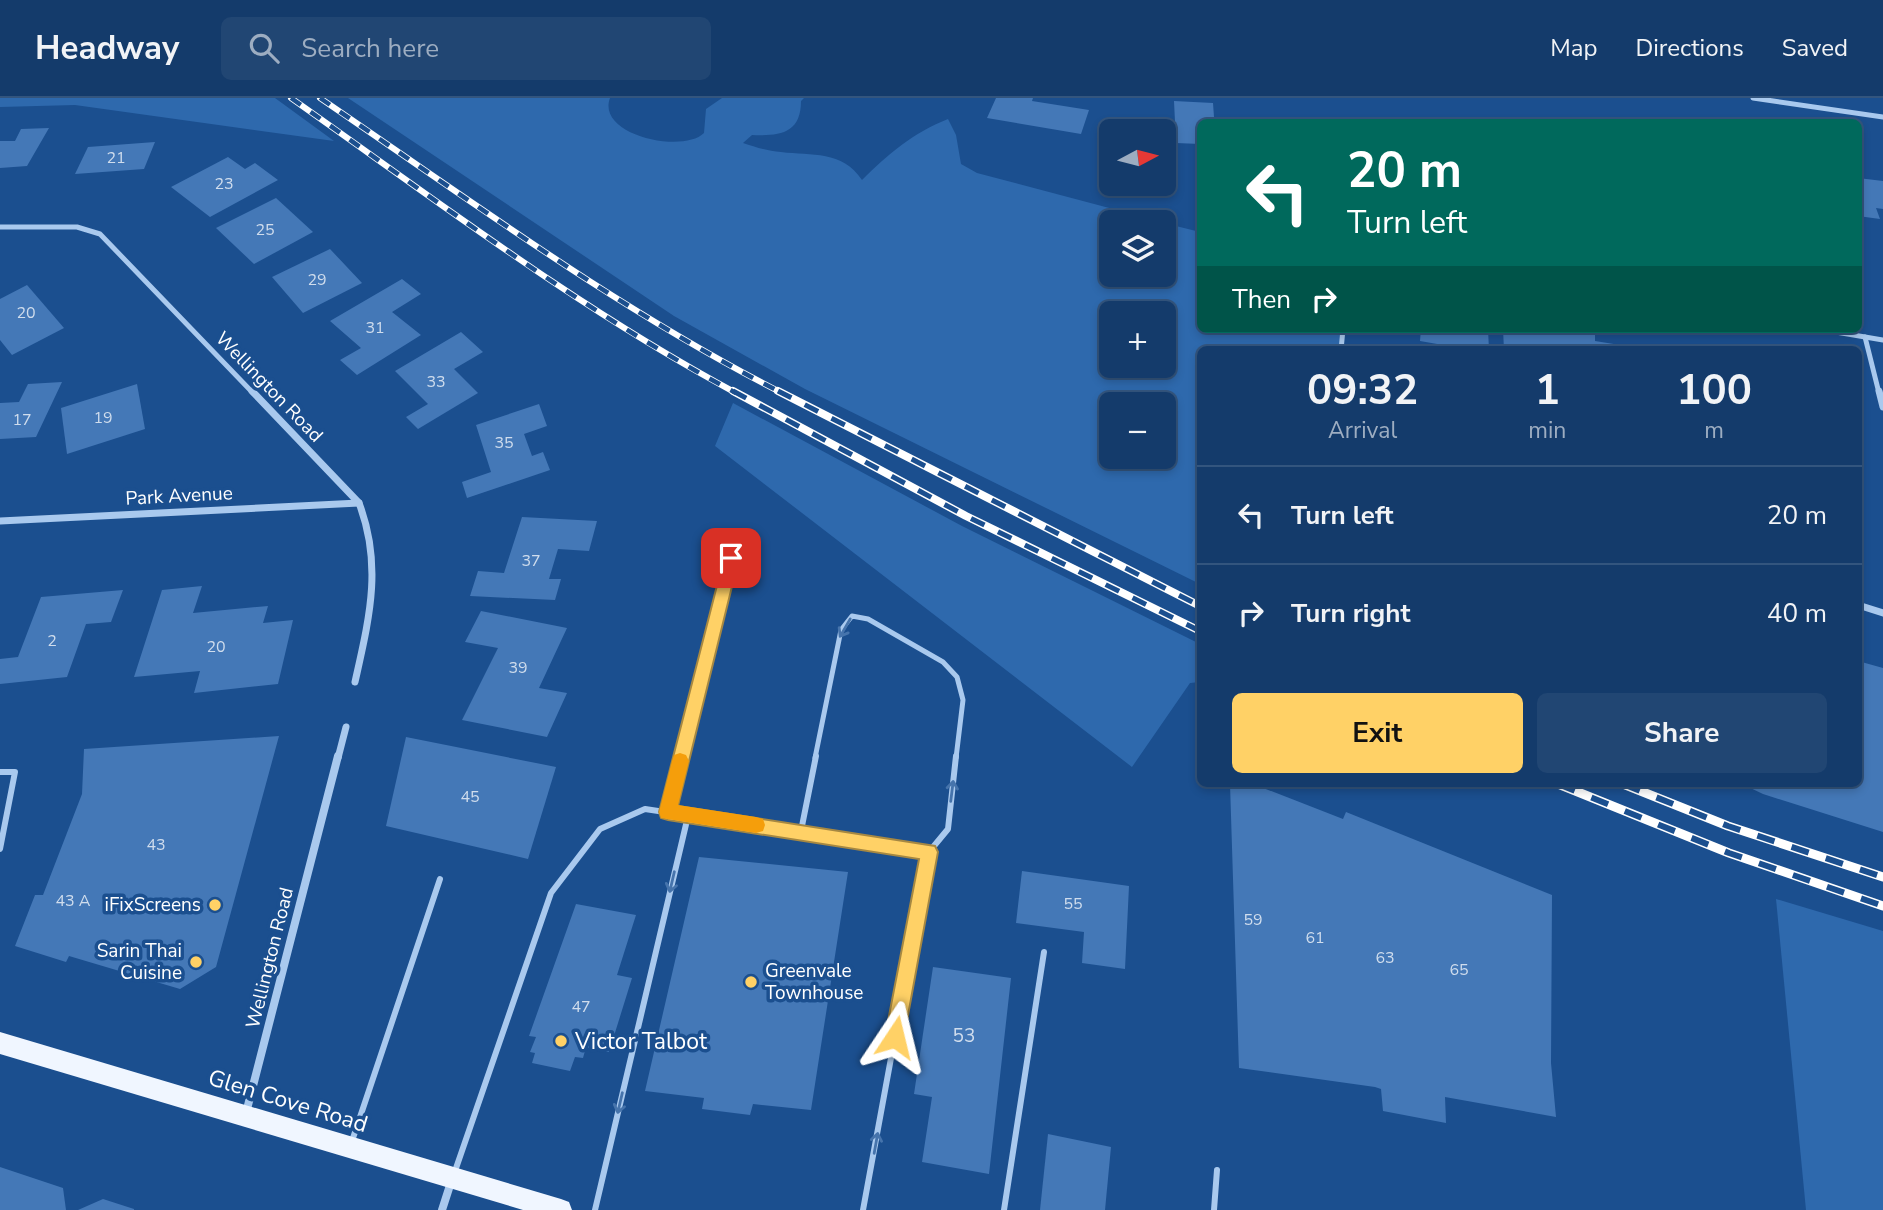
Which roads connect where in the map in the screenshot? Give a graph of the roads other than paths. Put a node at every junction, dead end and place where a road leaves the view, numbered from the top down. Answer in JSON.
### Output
{"nodes":[{"id":1,"x":1753,"y":98,"type":"edge"},
{"id":2,"x":1883,"y":117,"type":"edge"},
{"id":3,"x":0,"y":227,"type":"edge"},
{"id":4,"x":1842,"y":333,"type":"edge"},
{"id":5,"x":1865,"y":337,"type":"junction"},
{"id":6,"x":1883,"y":340,"type":"edge"},
{"id":7,"x":1883,"y":407,"type":"edge"},
{"id":8,"x":359,"y":503,"type":"junction"},
{"id":9,"x":0,"y":521,"type":"edge"},
{"id":10,"x":731,"y":558,"type":"dead end"},
{"id":11,"x":1862,"y":606,"type":"edge"},
{"id":12,"x":1883,"y":613,"type":"edge"},
{"id":13,"x":355,"y":682,"type":"dead end"},
{"id":14,"x":346,"y":727,"type":"dead end"},
{"id":15,"x":0,"y":772,"type":"edge"},
{"id":16,"x":668,"y":812,"type":"junction"},
{"id":17,"x":688,"y":816,"type":"junction"},
{"id":18,"x":801,"y":831,"type":"junction"},
{"id":19,"x":0,"y":849,"type":"edge"},
{"id":20,"x":929,"y":852,"type":"junction"},
{"id":21,"x":440,"y":879,"type":"dead end"},
{"id":22,"x":1044,"y":952,"type":"dead end"},
{"id":23,"x":0,"y":1043,"type":"edge"},
{"id":24,"x":246,"y":1115,"type":"junction"},
{"id":25,"x":350,"y":1148,"type":"junction"},
{"id":26,"x":1217,"y":1170,"type":"dead end"},
{"id":27,"x":452,"y":1179,"type":"junction"},
{"id":28,"x":442,"y":1210,"type":"edge"},
{"id":29,"x":561,"y":1210,"type":"edge"},
{"id":30,"x":595,"y":1210,"type":"edge"},
{"id":31,"x":863,"y":1210,"type":"edge"},
{"id":32,"x":1004,"y":1210,"type":"edge"},
{"id":33,"x":1214,"y":1210,"type":"edge"}],
"edges":[{"from":1,"to":2,"type":"street"},
{"from":3,"to":8,"type":"street","name":"Wellington Road"},
{"from":4,"to":5,"type":"street"},
{"from":5,"to":6,"type":"street"},
{"from":5,"to":7,"type":"street"},
{"from":8,"to":9,"type":"street","name":"Park Avenue"},
{"from":8,"to":13,"type":"street","name":"Wellington Road"},
{"from":10,"to":16,"type":"lane"},
{"from":11,"to":12,"type":"street"},
{"from":14,"to":24,"type":"street","name":"Wellington Road"},
{"from":15,"to":19,"type":"lane"},
{"from":16,"to":17,"type":"lane"},
{"from":16,"to":27,"type":"lane"},
{"from":17,"to":18,"type":"lane"},
{"from":17,"to":30,"type":"lane","one_way":true},
{"from":18,"to":20,"type":"lane"},
{"from":20,"to":18,"type":"lane","one_way":true},
{"from":31,"to":20,"type":"lane","one_way":true},
{"from":21,"to":25,"type":"lane"},
{"from":22,"to":32,"type":"lane"},
{"from":23,"to":24,"type":"main road","name":"Glen Cove Road"},
{"from":24,"to":25,"type":"main road","name":"Glen Cove Road"},
{"from":25,"to":27,"type":"main road","name":"Glen Cove Road"},
{"from":26,"to":33,"type":"lane"},
{"from":27,"to":28,"type":"street"},
{"from":27,"to":29,"type":"main road","name":"Glen Cove Road"}]}
